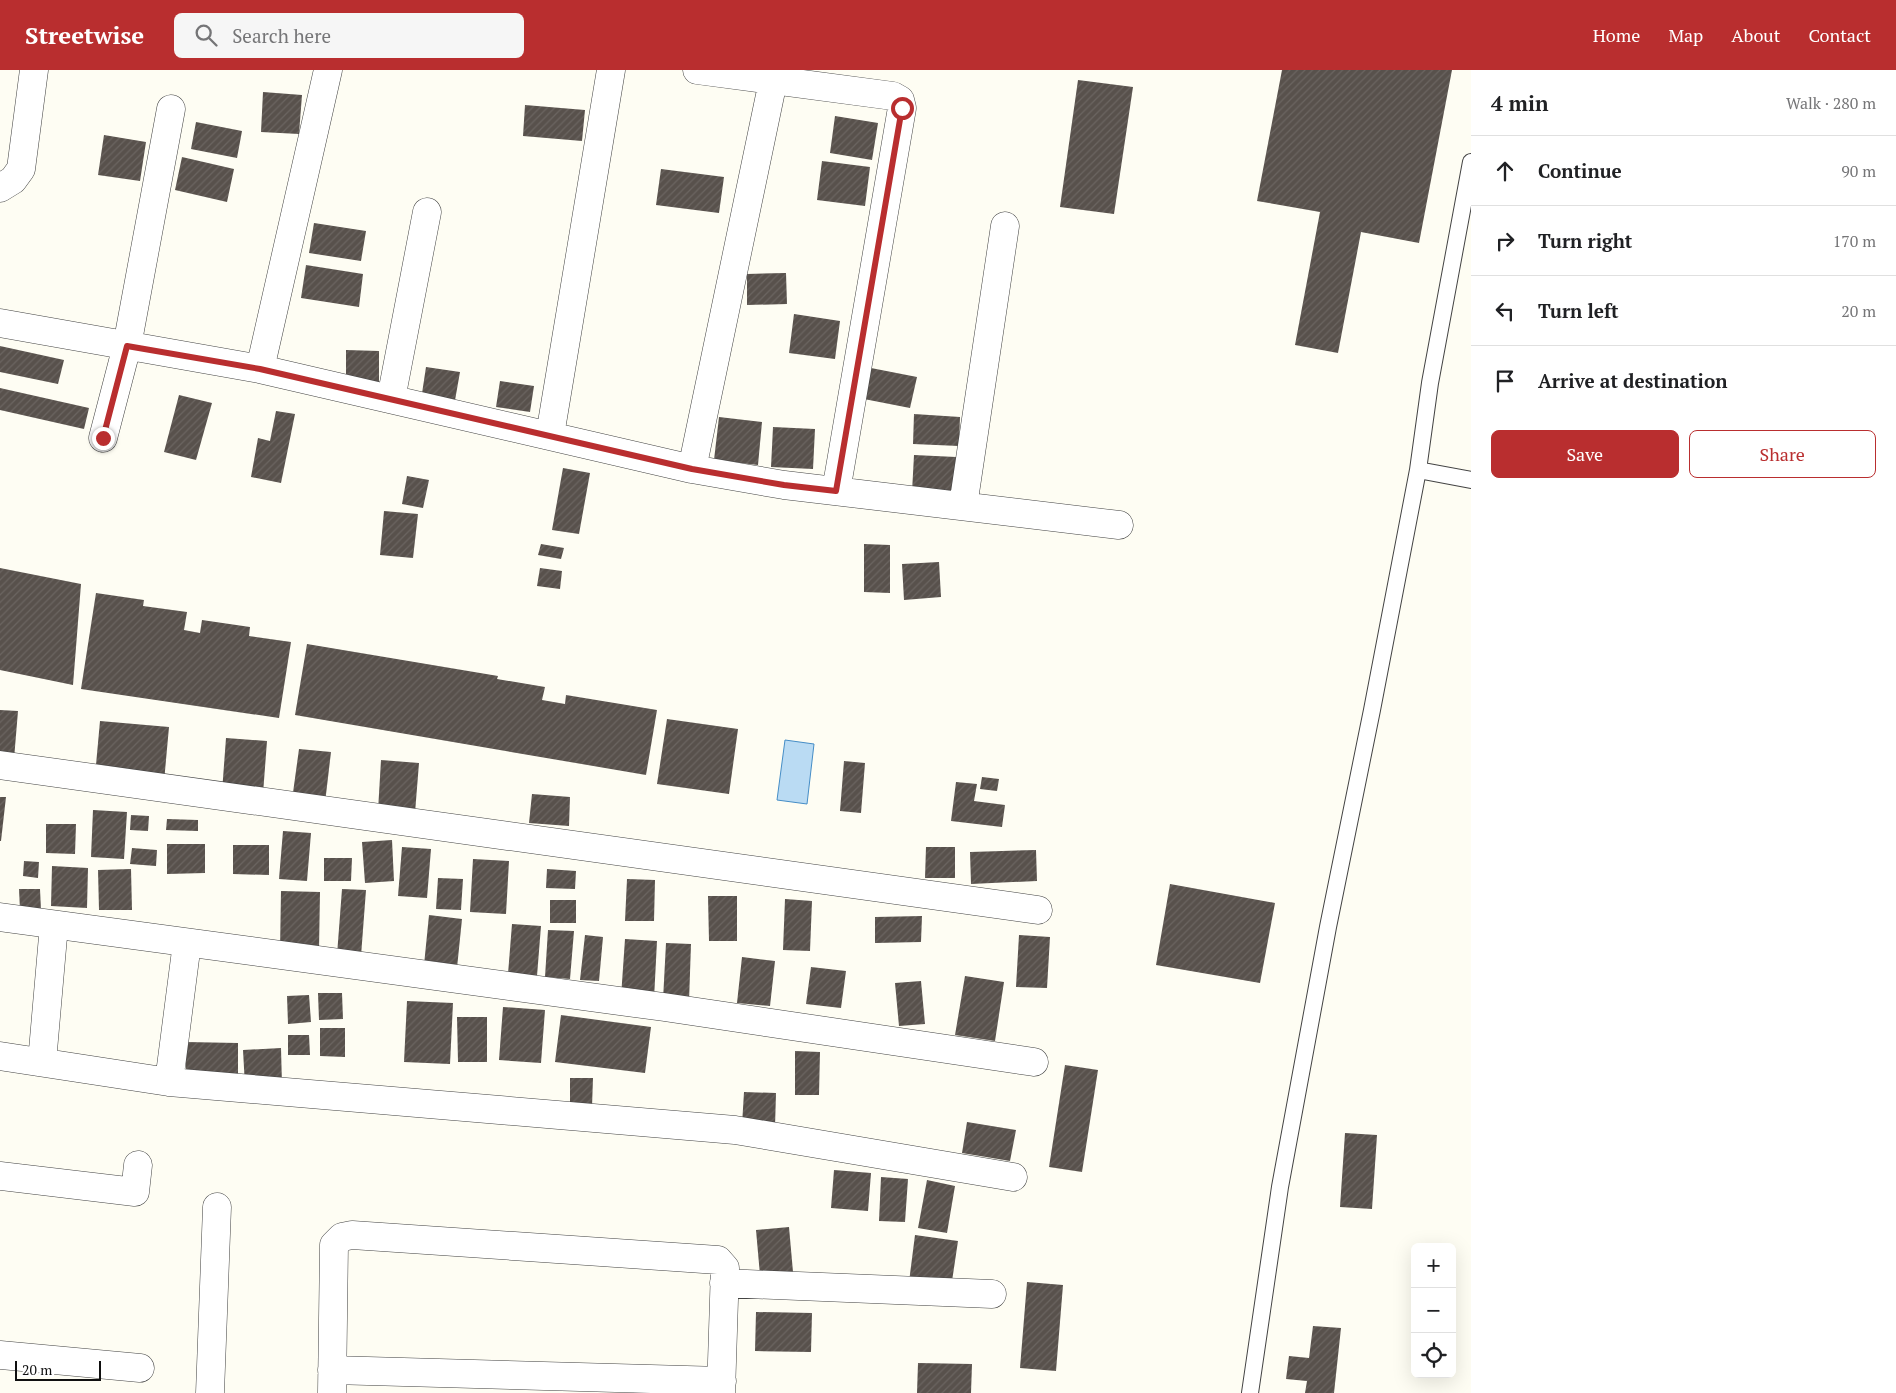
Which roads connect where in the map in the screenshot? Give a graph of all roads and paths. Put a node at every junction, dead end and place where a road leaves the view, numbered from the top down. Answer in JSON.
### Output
{"nodes":[{"id":1,"x":34,"y":70,"type":"edge"},
{"id":2,"x":328,"y":70,"type":"edge"},
{"id":3,"x":611,"y":70,"type":"edge"},
{"id":4,"x":697,"y":70,"type":"edge"},
{"id":5,"x":773,"y":81,"type":"junction"},
{"id":6,"x":171,"y":109,"type":"dead end"},
{"id":7,"x":1471,"y":162,"type":"edge"},
{"id":8,"x":0,"y":188,"type":"edge"},
{"id":9,"x":428,"y":212,"type":"dead end"},
{"id":10,"x":1005,"y":226,"type":"dead end"},
{"id":11,"x":0,"y":323,"type":"edge"},
{"id":12,"x":127,"y":346,"type":"junction"},
{"id":13,"x":260,"y":369,"type":"junction"},
{"id":14,"x":391,"y":398,"type":"junction"},
{"id":15,"x":550,"y":435,"type":"junction"},
{"id":16,"x":103,"y":438,"type":"dead end"},
{"id":17,"x":692,"y":469,"type":"junction"},
{"id":18,"x":1418,"y":470,"type":"junction"},
{"id":19,"x":1471,"y":480,"type":"edge"},
{"id":20,"x":836,"y":491,"type":"junction"},
{"id":21,"x":963,"y":506,"type":"junction"},
{"id":22,"x":1119,"y":525,"type":"dead end"},
{"id":23,"x":0,"y":765,"type":"edge"},
{"id":24,"x":1038,"y":910,"type":"dead end"},
{"id":25,"x":0,"y":917,"type":"edge"},
{"id":26,"x":54,"y":925,"type":"junction"},
{"id":27,"x":187,"y":942,"type":"junction"},
{"id":28,"x":0,"y":1056,"type":"edge"},
{"id":29,"x":42,"y":1062,"type":"junction"},
{"id":30,"x":1034,"y":1062,"type":"dead end"},
{"id":31,"x":169,"y":1082,"type":"junction"},
{"id":32,"x":138,"y":1165,"type":"dead end"},
{"id":33,"x":0,"y":1176,"type":"edge"},
{"id":34,"x":1013,"y":1177,"type":"dead end"},
{"id":35,"x":217,"y":1208,"type":"dead end"},
{"id":36,"x":724,"y":1283,"type":"junction"},
{"id":37,"x":992,"y":1294,"type":"dead end"},
{"id":38,"x":0,"y":1356,"type":"edge"},
{"id":39,"x":140,"y":1368,"type":"dead end"},
{"id":40,"x":332,"y":1382,"type":"edge"},
{"id":41,"x":721,"y":1387,"type":"edge"},
{"id":42,"x":210,"y":1393,"type":"edge"},
{"id":43,"x":1250,"y":1393,"type":"edge"}],
"edges":[{"from":1,"to":8,"type":"street"},
{"from":2,"to":13,"type":"street"},
{"from":3,"to":15,"type":"street"},
{"from":4,"to":5,"type":"street"},
{"from":5,"to":17,"type":"street"},
{"from":5,"to":20,"type":"street"},
{"from":6,"to":12,"type":"street"},
{"from":7,"to":18,"type":"lane"},
{"from":9,"to":14,"type":"street"},
{"from":10,"to":21,"type":"street"},
{"from":11,"to":12,"type":"street"},
{"from":12,"to":13,"type":"street"},
{"from":12,"to":16,"type":"street"},
{"from":13,"to":14,"type":"street"},
{"from":14,"to":15,"type":"street"},
{"from":15,"to":17,"type":"street"},
{"from":17,"to":20,"type":"street"},
{"from":18,"to":19,"type":"lane"},
{"from":18,"to":43,"type":"lane"},
{"from":20,"to":21,"type":"street"},
{"from":21,"to":22,"type":"street"},
{"from":23,"to":24,"type":"street"},
{"from":25,"to":26,"type":"street"},
{"from":26,"to":27,"type":"street"},
{"from":26,"to":29,"type":"street"},
{"from":27,"to":30,"type":"street"},
{"from":27,"to":31,"type":"street"},
{"from":28,"to":29,"type":"street"},
{"from":29,"to":31,"type":"street"},
{"from":31,"to":34,"type":"street"},
{"from":32,"to":33,"type":"street"},
{"from":35,"to":42,"type":"street"},
{"from":36,"to":37,"type":"street"},
{"from":36,"to":40,"type":"street"},
{"from":36,"to":41,"type":"street"},
{"from":38,"to":39,"type":"street"},
{"from":40,"to":41,"type":"street"}]}
